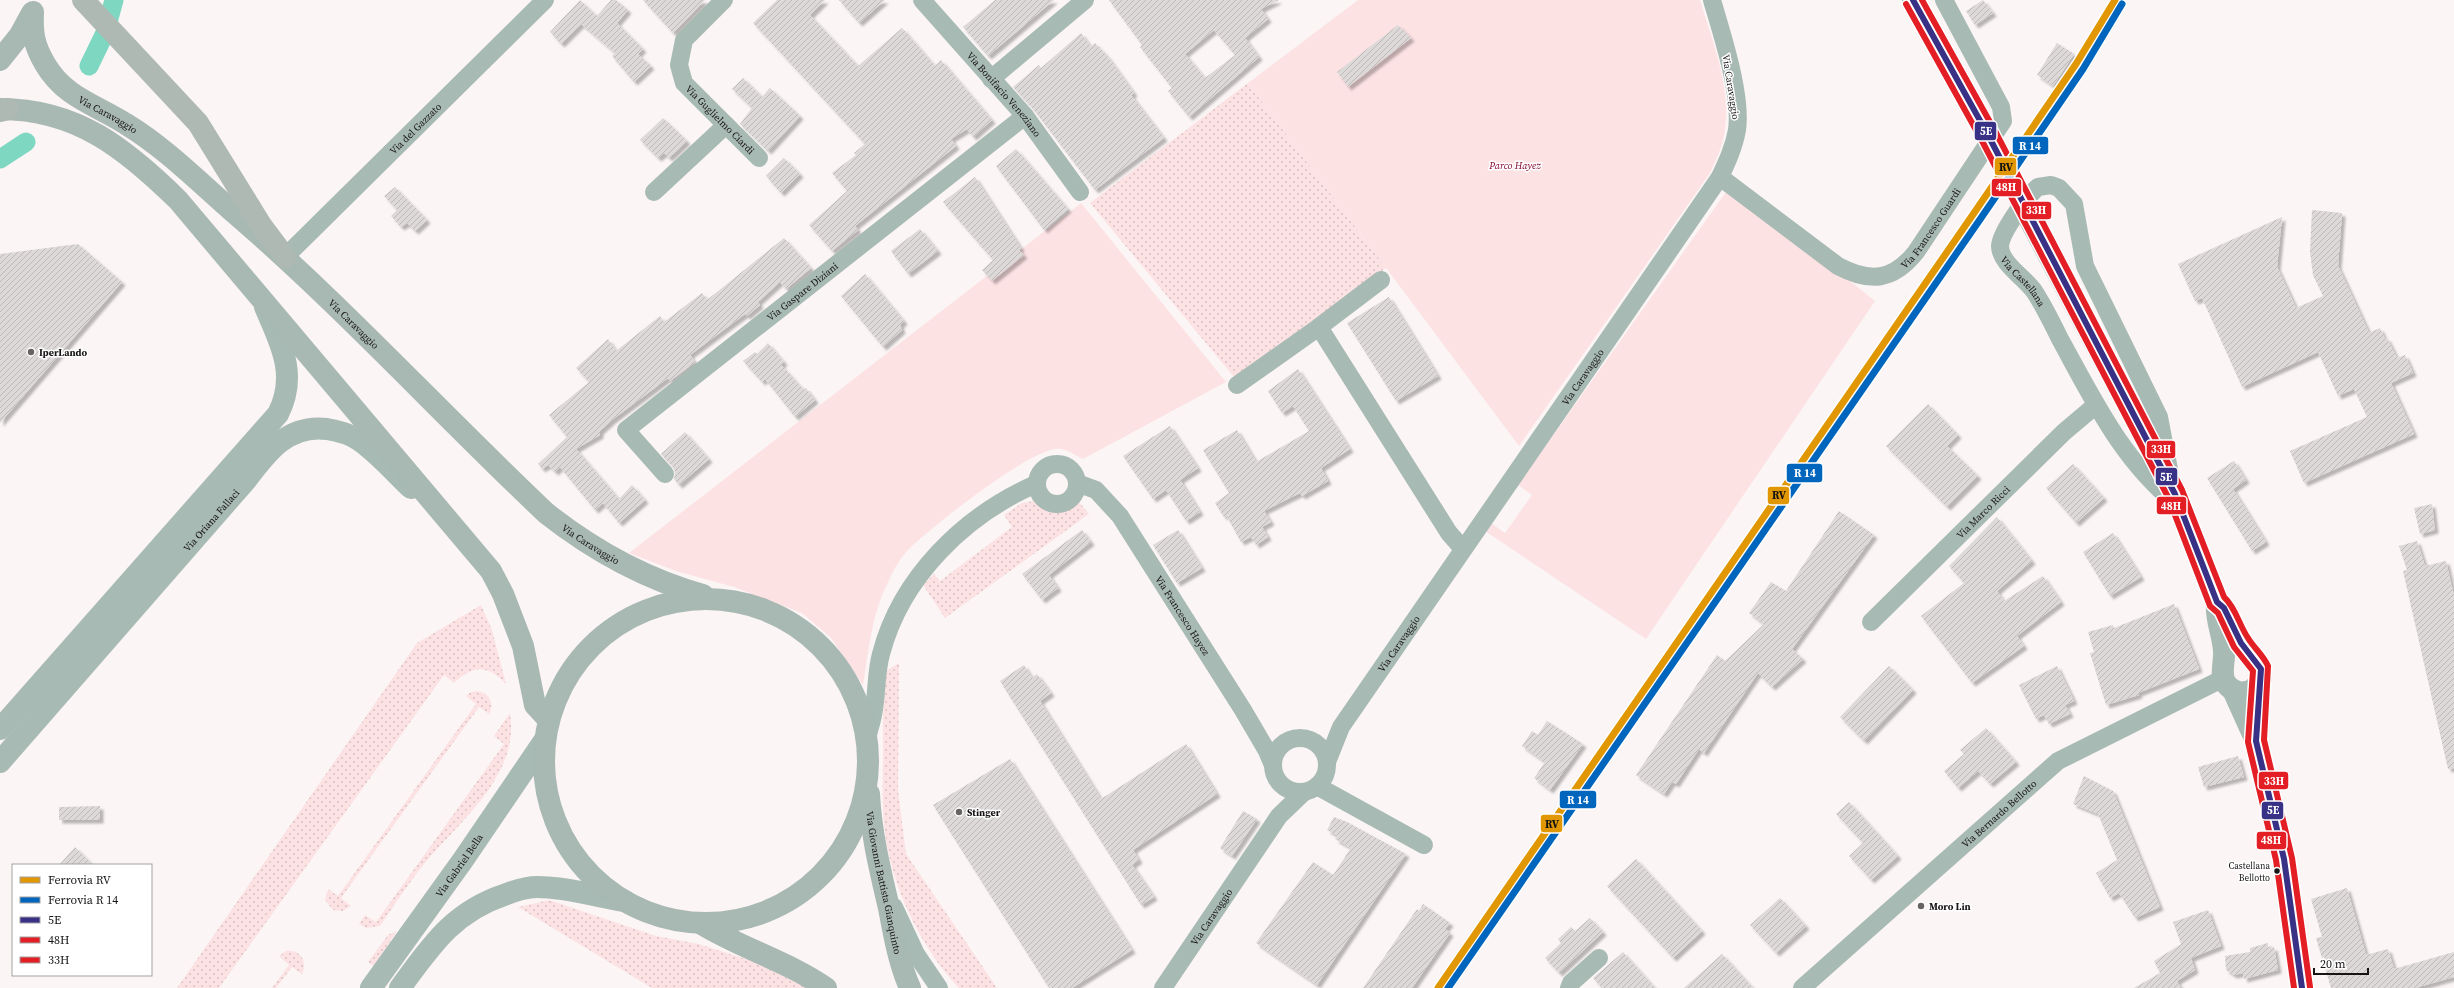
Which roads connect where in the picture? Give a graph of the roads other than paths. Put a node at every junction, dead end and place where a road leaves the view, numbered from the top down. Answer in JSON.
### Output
{"nodes":[{"id":1,"x":545,"y":0,"type":"edge"},
{"id":2,"x":724,"y":0,"type":"edge"},
{"id":3,"x":922,"y":0,"type":"edge"},
{"id":4,"x":1085,"y":0,"type":"edge"},
{"id":5,"x":1712,"y":0,"type":"edge"},
{"id":6,"x":1913,"y":0,"type":"edge"},
{"id":7,"x":1944,"y":0,"type":"edge"},
{"id":8,"x":86,"y":3,"type":"edge"},
{"id":9,"x":35,"y":6,"type":"edge"},
{"id":10,"x":0,"y":60,"type":"edge"},
{"id":11,"x":991,"y":79,"type":"junction"},
{"id":12,"x":3,"y":110,"type":"edge"},
{"id":13,"x":1025,"y":116,"type":"junction"},
{"id":14,"x":726,"y":125,"type":"junction"},
{"id":15,"x":1988,"y":135,"type":"tunnel mouth"},
{"id":16,"x":759,"y":158,"type":"dead end"},
{"id":17,"x":1720,"y":177,"type":"junction"},
{"id":18,"x":654,"y":192,"type":"dead end"},
{"id":19,"x":1080,"y":192,"type":"dead end"},
{"id":20,"x":2030,"y":220,"type":"tunnel mouth"},
{"id":21,"x":285,"y":257,"type":"junction"},
{"id":22,"x":1381,"y":280,"type":"dead end"},
{"id":23,"x":260,"y":297,"type":"junction"},
{"id":24,"x":1319,"y":327,"type":"junction"},
{"id":25,"x":1237,"y":385,"type":"dead end"},
{"id":26,"x":2096,"y":405,"type":"junction"},
{"id":27,"x":665,"y":474,"type":"dead end"},
{"id":28,"x":1077,"y":483,"type":"junction"},
{"id":29,"x":1036,"y":484,"type":"junction"},
{"id":30,"x":2177,"y":500,"type":"junction"},
{"id":31,"x":456,"y":529,"type":"junction"},
{"id":32,"x":1463,"y":549,"type":"junction"},
{"id":33,"x":716,"y":599,"type":"junction"},
{"id":34,"x":2217,"y":602,"type":"junction"},
{"id":35,"x":1871,"y":622,"type":"dead end"},
{"id":36,"x":2253,"y":657,"type":"junction"},
{"id":37,"x":2227,"y":678,"type":"junction"},
{"id":38,"x":2261,"y":678,"type":"junction"},
{"id":39,"x":548,"y":719,"type":"junction"},
{"id":40,"x":1341,"y":727,"type":"junction"},
{"id":41,"x":0,"y":729,"type":"edge"},
{"id":42,"x":867,"y":738,"type":"junction"},
{"id":43,"x":544,"y":741,"type":"junction"},
{"id":44,"x":1312,"y":741,"type":"junction"},
{"id":45,"x":2256,"y":741,"type":"junction"},
{"id":46,"x":0,"y":762,"type":"edge"},
{"id":47,"x":1327,"y":762,"type":"junction"},
{"id":48,"x":1272,"y":763,"type":"junction"},
{"id":49,"x":868,"y":776,"type":"junction"},
{"id":50,"x":1282,"y":787,"type":"junction"},
{"id":51,"x":1310,"y":790,"type":"junction"},
{"id":52,"x":1279,"y":816,"type":"junction"},
{"id":53,"x":1424,"y":844,"type":"dead end"},
{"id":54,"x":882,"y":877,"type":"junction"},
{"id":55,"x":624,"y":901,"type":"junction"},
{"id":56,"x":700,"y":923,"type":"junction"},
{"id":57,"x":1599,"y":958,"type":"dead end"},
{"id":58,"x":1163,"y":984,"type":"edge"},
{"id":59,"x":371,"y":988,"type":"edge"},
{"id":60,"x":400,"y":988,"type":"edge"},
{"id":61,"x":826,"y":988,"type":"edge"},
{"id":62,"x":910,"y":988,"type":"edge"},
{"id":63,"x":939,"y":988,"type":"edge"},
{"id":64,"x":1569,"y":988,"type":"edge"},
{"id":65,"x":1802,"y":988,"type":"edge"},
{"id":66,"x":2302,"y":988,"type":"edge"}],
"edges":[{"from":1,"to":21,"type":"street","name":"Via del Gazzato"},
{"from":2,"to":14,"type":"street","name":"Via Guglielmo Ciardi"},
{"from":3,"to":11,"type":"street","name":"Via Bonifacio Veneziano"},
{"from":4,"to":11,"type":"street"},
{"from":5,"to":17,"type":"street","name":"Via Caravaggio"},
{"from":6,"to":15,"type":"street"},
{"from":7,"to":17,"type":"street","name":"Via Francesco Guardi"},
{"from":8,"to":21,"type":"highway"},
{"from":9,"to":10,"type":"main road"},
{"from":9,"to":21,"type":"main road","name":"Via Caravaggio"},
{"from":11,"to":13,"type":"street","name":"Via Bonifacio Veneziano"},
{"from":12,"to":23,"type":"main road"},
{"from":13,"to":19,"type":"street","name":"Via Bonifacio Veneziano"},
{"from":13,"to":27,"type":"street","name":"Via Gaspare Diziani"},
{"from":14,"to":16,"type":"street","name":"Via Guglielmo Ciardi"},
{"from":14,"to":18,"type":"street"},
{"from":17,"to":32,"type":"street","name":"Via Caravaggio"},
{"from":20,"to":30,"type":"street","name":"Via Castellana"},
{"from":21,"to":33,"type":"main road","name":"Via Caravaggio"},
{"from":22,"to":24,"type":"street"},
{"from":23,"to":31,"type":"main road"},
{"from":23,"to":41,"type":"street","name":"Via Oriana Fallaci"},
{"from":24,"to":25,"type":"street"},
{"from":24,"to":32,"type":"street"},
{"from":26,"to":30,"type":"street","name":"Via Castellana"},
{"from":26,"to":30,"type":"street","name":"Via Castellana"},
{"from":26,"to":35,"type":"street","name":"Via Marco Ricci"},
{"from":28,"to":29,"type":"street"},
{"from":28,"to":29,"type":"street"},
{"from":28,"to":48,"type":"street","name":"Via Francesco Hayez"},
{"from":29,"to":42,"type":"street"},
{"from":30,"to":34,"type":"street","name":"Via Castellana"},
{"from":31,"to":39,"type":"main road"},
{"from":31,"to":46,"type":"street","name":"Via Oriana Fallaci"},
{"from":32,"to":40,"type":"street","name":"Via Caravaggio"},
{"from":33,"to":39,"type":"main road"},
{"from":33,"to":42,"type":"main road"},
{"from":34,"to":36,"type":"street","name":"Via Castellana"},
{"from":34,"to":37,"type":"street","name":"Via Castellana"},
{"from":36,"to":37,"type":"street"},
{"from":36,"to":38,"type":"street","name":"Via Castellana"},
{"from":37,"to":38,"type":"street"},
{"from":37,"to":45,"type":"street","name":"Via Castellana"},
{"from":37,"to":65,"type":"street","name":"Via Bernardo Bellotto"},
{"from":38,"to":45,"type":"street","name":"Via Castellana"},
{"from":39,"to":43,"type":"main road"},
{"from":40,"to":44,"type":"street"},
{"from":40,"to":47,"type":"street","name":"Via Caravaggio"},
{"from":42,"to":49,"type":"main road"},
{"from":43,"to":55,"type":"main road"},
{"from":43,"to":59,"type":"street","name":"Via Gabriel Bella"},
{"from":44,"to":47,"type":"street"},
{"from":44,"to":48,"type":"street"},
{"from":45,"to":66,"type":"street","name":"Via Castellana"},
{"from":47,"to":51,"type":"street","name":"Via Caravaggio"},
{"from":48,"to":50,"type":"street"},
{"from":49,"to":54,"type":"main road","name":"Via Giovanni Battista Gianquinto"},
{"from":49,"to":56,"type":"main road"},
{"from":50,"to":51,"type":"street"},
{"from":50,"to":52,"type":"street","name":"Via Caravaggio"},
{"from":51,"to":52,"type":"street","name":"Via Caravaggio"},
{"from":51,"to":53,"type":"street"},
{"from":52,"to":58,"type":"street","name":"Via Caravaggio"},
{"from":54,"to":62,"type":"main road","name":"Via Giovanni Battista Gianquinto"},
{"from":54,"to":63,"type":"street"},
{"from":55,"to":56,"type":"main road"},
{"from":55,"to":60,"type":"street"},
{"from":56,"to":61,"type":"main road"},
{"from":57,"to":64,"type":"street"}]}
